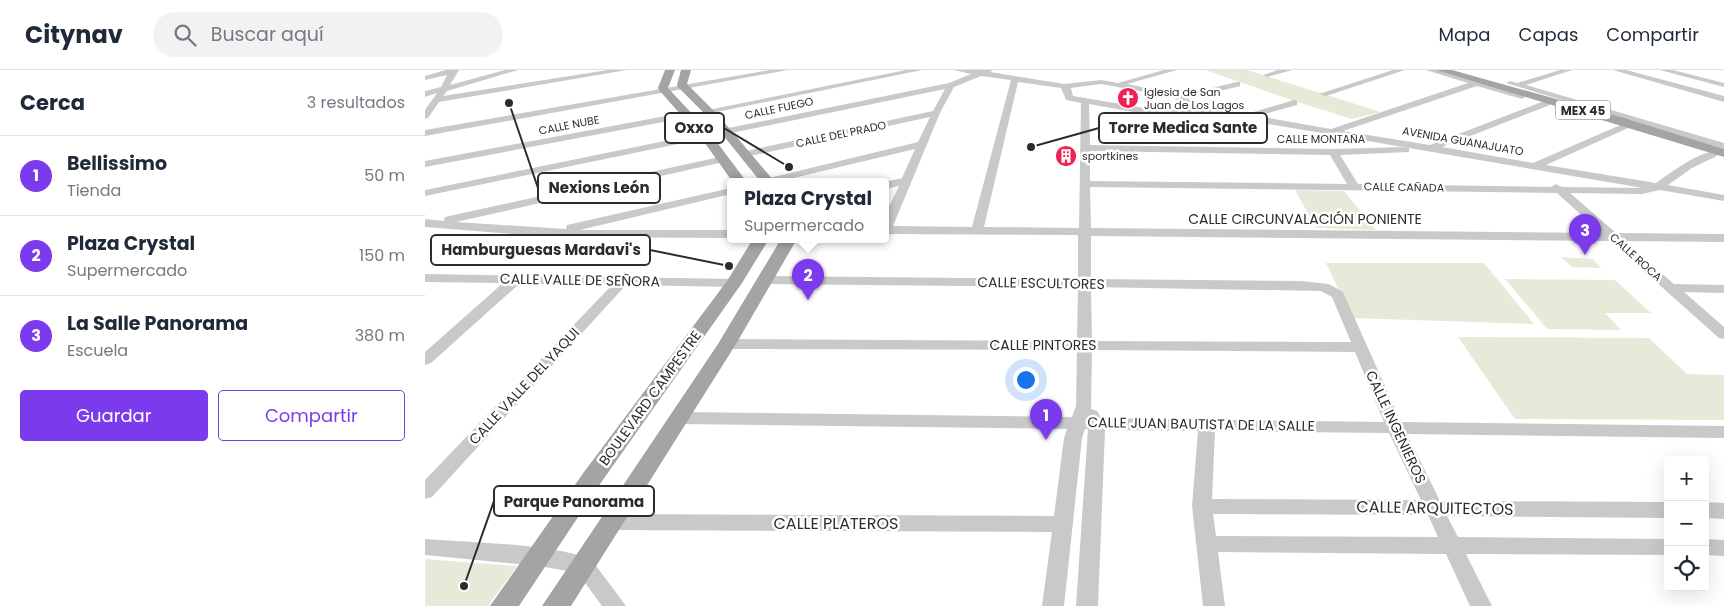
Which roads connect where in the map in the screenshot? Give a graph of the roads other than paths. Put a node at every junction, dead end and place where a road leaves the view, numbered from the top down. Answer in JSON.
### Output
{"nodes":[{"id":1,"x":454,"y":70,"type":"edge"},
{"id":2,"x":522,"y":70,"type":"edge"},
{"id":3,"x":623,"y":70,"type":"edge"},
{"id":4,"x":670,"y":70,"type":"edge"},
{"id":5,"x":686,"y":70,"type":"edge"},
{"id":6,"x":768,"y":70,"type":"edge"},
{"id":7,"x":784,"y":70,"type":"edge"},
{"id":8,"x":918,"y":70,"type":"edge"},
{"id":9,"x":957,"y":70,"type":"edge"},
{"id":10,"x":1173,"y":70,"type":"edge"},
{"id":11,"x":1286,"y":70,"type":"edge"},
{"id":12,"x":1401,"y":70,"type":"edge"},
{"id":13,"x":1430,"y":70,"type":"edge"},
{"id":14,"x":1463,"y":70,"type":"edge"},
{"id":15,"x":1568,"y":70,"type":"edge"},
{"id":16,"x":1617,"y":70,"type":"edge"},
{"id":17,"x":1664,"y":70,"type":"edge"},
{"id":18,"x":1698,"y":70,"type":"edge"},
{"id":19,"x":510,"y":71,"type":"edge"},
{"id":20,"x":1446,"y":71,"type":"edge"},
{"id":21,"x":985,"y":72,"type":"edge"},
{"id":22,"x":1267,"y":75,"type":"dead end"},
{"id":23,"x":1683,"y":75,"type":"junction"},
{"id":24,"x":425,"y":78,"type":"edge"},
{"id":25,"x":1015,"y":79,"type":"junction"},
{"id":26,"x":1089,"y":79,"type":"junction"},
{"id":27,"x":1663,"y":82,"type":"junction"},
{"id":28,"x":1478,"y":83,"type":"junction"},
{"id":29,"x":1115,"y":84,"type":"junction"},
{"id":30,"x":1237,"y":84,"type":"dead end"},
{"id":31,"x":951,"y":85,"type":"junction"},
{"id":32,"x":1518,"y":85,"type":"junction"},
{"id":33,"x":1724,"y":85,"type":"edge"},
{"id":34,"x":683,"y":86,"type":"junction"},
{"id":35,"x":1064,"y":86,"type":"junction"},
{"id":36,"x":444,"y":89,"type":"junction"},
{"id":37,"x":664,"y":90,"type":"junction"},
{"id":38,"x":425,"y":94,"type":"edge"},
{"id":39,"x":1323,"y":94,"type":"dead end"},
{"id":40,"x":1068,"y":95,"type":"junction"},
{"id":41,"x":1181,"y":98,"type":"junction"},
{"id":42,"x":1724,"y":99,"type":"edge"},
{"id":43,"x":436,"y":100,"type":"junction"},
{"id":44,"x":1085,"y":102,"type":"junction"},
{"id":45,"x":1294,"y":103,"type":"dead end"},
{"id":46,"x":1547,"y":103,"type":"junction"},
{"id":47,"x":1198,"y":109,"type":"junction"},
{"id":48,"x":707,"y":111,"type":"junction"},
{"id":49,"x":1168,"y":112,"type":"junction"},
{"id":50,"x":1492,"y":112,"type":"dead end"},
{"id":51,"x":937,"y":113,"type":"junction"},
{"id":52,"x":687,"y":115,"type":"junction"},
{"id":53,"x":1601,"y":115,"type":"junction"},
{"id":54,"x":425,"y":116,"type":"edge"},
{"id":55,"x":1247,"y":117,"type":"junction"},
{"id":56,"x":1511,"y":117,"type":"junction"},
{"id":57,"x":1625,"y":121,"type":"junction"},
{"id":58,"x":425,"y":129,"type":"edge"},
{"id":59,"x":1332,"y":131,"type":"junction"},
{"id":60,"x":726,"y":132,"type":"junction"},
{"id":61,"x":425,"y":133,"type":"edge"},
{"id":62,"x":706,"y":136,"type":"junction"},
{"id":63,"x":923,"y":144,"type":"junction"},
{"id":64,"x":1724,"y":146,"type":"edge"},
{"id":65,"x":1087,"y":148,"type":"junction"},
{"id":66,"x":1433,"y":148,"type":"junction"},
{"id":67,"x":1333,"y":152,"type":"junction"},
{"id":68,"x":1720,"y":152,"type":"edge"},
{"id":69,"x":745,"y":154,"type":"junction"},
{"id":70,"x":1724,"y":158,"type":"edge"},
{"id":71,"x":724,"y":159,"type":"junction"},
{"id":72,"x":425,"y":164,"type":"edge"},
{"id":73,"x":1533,"y":166,"type":"junction"},
{"id":74,"x":737,"y":178,"type":"edge"},
{"id":75,"x":765,"y":178,"type":"edge"},
{"id":76,"x":781,"y":178,"type":"edge"},
{"id":77,"x":907,"y":180,"type":"junction"},
{"id":78,"x":1085,"y":184,"type":"junction"},
{"id":79,"x":889,"y":185,"type":"edge"},
{"id":80,"x":1354,"y":186,"type":"junction"},
{"id":81,"x":1658,"y":187,"type":"junction"},
{"id":82,"x":1559,"y":189,"type":"junction"},
{"id":83,"x":727,"y":192,"type":"edge"},
{"id":84,"x":425,"y":193,"type":"edge"},
{"id":85,"x":1724,"y":198,"type":"edge"},
{"id":86,"x":889,"y":221,"type":"edge"},
{"id":87,"x":429,"y":223,"type":"edge"},
{"id":88,"x":889,"y":230,"type":"edge"},
{"id":89,"x":977,"y":230,"type":"junction"},
{"id":90,"x":1084,"y":232,"type":"junction"},
{"id":91,"x":550,"y":233,"type":"junction"},
{"id":92,"x":727,"y":234,"type":"edge"},
{"id":93,"x":1613,"y":236,"type":"junction"},
{"id":94,"x":1724,"y":238,"type":"edge"},
{"id":95,"x":759,"y":243,"type":"edge"},
{"id":96,"x":787,"y":243,"type":"edge"},
{"id":97,"x":425,"y":278,"type":"edge"},
{"id":98,"x":516,"y":280,"type":"junction"},
{"id":99,"x":767,"y":280,"type":"junction"},
{"id":100,"x":623,"y":281,"type":"junction"},
{"id":101,"x":734,"y":283,"type":"junction"},
{"id":102,"x":1084,"y":284,"type":"junction"},
{"id":103,"x":1315,"y":286,"type":"joint"},
{"id":104,"x":1671,"y":288,"type":"junction"},
{"id":105,"x":1724,"y":289,"type":"edge"},
{"id":106,"x":1724,"y":335,"type":"edge"},
{"id":107,"x":727,"y":344,"type":"junction"},
{"id":108,"x":1085,"y":346,"type":"junction"},
{"id":109,"x":1360,"y":347,"type":"junction"},
{"id":110,"x":425,"y":360,"type":"edge"},
{"id":111,"x":1086,"y":417,"type":"junction"},
{"id":112,"x":679,"y":418,"type":"junction"},
{"id":113,"x":1207,"y":426,"type":"junction"},
{"id":114,"x":1395,"y":427,"type":"junction"},
{"id":115,"x":1724,"y":432,"type":"edge"},
{"id":116,"x":425,"y":492,"type":"edge"},
{"id":117,"x":1202,"y":506,"type":"junction"},
{"id":118,"x":1434,"y":509,"type":"junction"},
{"id":119,"x":1664,"y":510,"type":"edge"},
{"id":120,"x":1709,"y":510,"type":"edge"},
{"id":121,"x":1724,"y":511,"type":"edge"},
{"id":122,"x":611,"y":522,"type":"junction"},
{"id":123,"x":1062,"y":524,"type":"junction"},
{"id":124,"x":1205,"y":544,"type":"junction"},
{"id":125,"x":1452,"y":546,"type":"junction"},
{"id":126,"x":425,"y":547,"type":"edge"},
{"id":127,"x":1664,"y":547,"type":"edge"},
{"id":128,"x":1709,"y":548,"type":"edge"},
{"id":129,"x":1724,"y":548,"type":"edge"},
{"id":130,"x":539,"y":557,"type":"junction"},
{"id":131,"x":584,"y":565,"type":"junction"},
{"id":132,"x":504,"y":606,"type":"edge"},
{"id":133,"x":556,"y":606,"type":"edge"},
{"id":134,"x":615,"y":606,"type":"edge"},
{"id":135,"x":1053,"y":606,"type":"edge"},
{"id":136,"x":1087,"y":606,"type":"edge"},
{"id":137,"x":1213,"y":606,"type":"edge"},
{"id":138,"x":1481,"y":606,"type":"edge"}],
"edges":[{"from":1,"to":24,"type":"street"},
{"from":1,"to":36,"type":"street"},
{"from":2,"to":19,"type":"street"},
{"from":3,"to":43,"type":"street"},
{"from":4,"to":37,"type":"main road"},
{"from":5,"to":34,"type":"main road"},
{"from":6,"to":34,"type":"street"},
{"from":7,"to":34,"type":"street"},
{"from":8,"to":48,"type":"street"},
{"from":9,"to":21,"type":"street","name":"AVENIDA GUANAJUATO"},
{"from":10,"to":29,"type":"street"},
{"from":11,"to":22,"type":"street"},
{"from":12,"to":39,"type":"street"},
{"from":13,"to":20,"type":"street"},
{"from":14,"to":32,"type":"street"},
{"from":15,"to":32,"type":"street"},
{"from":16,"to":27,"type":"street"},
{"from":17,"to":23,"type":"street"},
{"from":18,"to":23,"type":"street"},
{"from":19,"to":36,"type":"street"},
{"from":20,"to":28,"type":"street"},
{"from":20,"to":53,"type":"main road","number":"MEX 45"},
{"from":20,"to":57,"type":"main road","number":"MEX 45"},
{"from":21,"to":25,"type":"street","name":"AVENIDA GUANAJUATO"},
{"from":21,"to":31,"type":"street","name":"CALLE FUEGO"},
{"from":23,"to":27,"type":"street"},
{"from":23,"to":33,"type":"street"},
{"from":25,"to":35,"type":"street","name":"AVENIDA GUANAJUATO"},
{"from":25,"to":89,"type":"street"},
{"from":26,"to":29,"type":"street","name":"AVENIDA GUANAJUATO"},
{"from":26,"to":35,"type":"street","name":"AVENIDA GUANAJUATO"},
{"from":26,"to":40,"type":"street"},
{"from":27,"to":42,"type":"street"},
{"from":28,"to":46,"type":"street"},
{"from":28,"to":59,"type":"street"},
{"from":29,"to":41,"type":"street","name":"AVENIDA GUANAJUATO"},
{"from":30,"to":41,"type":"street"},
{"from":31,"to":51,"type":"street"},
{"from":31,"to":60,"type":"street","name":"CALLE FUEGO"},
{"from":32,"to":57,"type":"street"},
{"from":34,"to":37,"type":"street"},
{"from":34,"to":48,"type":"main road"},
{"from":35,"to":40,"type":"street"},
{"from":36,"to":38,"type":"street"},
{"from":36,"to":43,"type":"street"},
{"from":37,"to":52,"type":"main road"},
{"from":37,"to":58,"type":"street"},
{"from":37,"to":61,"type":"street"},
{"from":40,"to":44,"type":"street","name":"AVENIDA GUANAJUATO"},
{"from":41,"to":47,"type":"street","name":"AVENIDA GUANAJUATO"},
{"from":41,"to":49,"type":"street"},
{"from":43,"to":54,"type":"street"},
{"from":44,"to":49,"type":"street","name":"AVENIDA GUANAJUATO"},
{"from":44,"to":65,"type":"street"},
{"from":45,"to":55,"type":"street"},
{"from":46,"to":53,"type":"street"},
{"from":46,"to":56,"type":"street","name":"CALLE MONTAÑA"},
{"from":47,"to":49,"type":"street","name":"AVENIDA GUANAJUATO"},
{"from":47,"to":55,"type":"street","name":"AVENIDA GUANAJUATO"},
{"from":48,"to":60,"type":"main road"},
{"from":50,"to":56,"type":"street"},
{"from":51,"to":63,"type":"street"},
{"from":51,"to":69,"type":"street","name":"CALLE DEL PRADO"},
{"from":52,"to":62,"type":"main road"},
{"from":52,"to":72,"type":"street","name":"CALLE NUBE"},
{"from":53,"to":57,"type":"main road"},
{"from":53,"to":68,"type":"main road","number":"MEX 45"},
{"from":55,"to":59,"type":"street","name":"AVENIDA GUANAJUATO"},
{"from":56,"to":66,"type":"street","name":"CALLE MONTAÑA"},
{"from":57,"to":64,"type":"street"},
{"from":57,"to":68,"type":"main road","number":"MEX 45"},
{"from":57,"to":73,"type":"street"},
{"from":59,"to":66,"type":"street","name":"AVENIDA GUANAJUATO"},
{"from":60,"to":62,"type":"street","name":"CALLE FUEGO"},
{"from":60,"to":69,"type":"main road"},
{"from":62,"to":71,"type":"main road"},
{"from":62,"to":84,"type":"street","name":"CALLE FUEGO"},
{"from":63,"to":76,"type":"street"},
{"from":63,"to":77,"type":"street"},
{"from":65,"to":67,"type":"street","name":"CALLE MONTAÑA"},
{"from":65,"to":78,"type":"street"},
{"from":66,"to":67,"type":"street","name":"CALLE MONTAÑA"},
{"from":66,"to":73,"type":"street","name":"AVENIDA GUANAJUATO"},
{"from":67,"to":80,"type":"street"},
{"from":68,"to":70,"type":"street"},
{"from":68,"to":81,"type":"street","name":"CALLE CAÑADA"},
{"from":69,"to":75,"type":"main road"},
{"from":71,"to":74,"type":"main road"},
{"from":71,"to":87,"type":"street"},
{"from":73,"to":81,"type":"street","name":"AVENIDA GUANAJUATO"},
{"from":73,"to":82,"type":"street","name":"CALLE ROCA"},
{"from":77,"to":79,"type":"street"},
{"from":77,"to":86,"type":"street"},
{"from":78,"to":80,"type":"street","name":"CALLE CAÑADA"},
{"from":78,"to":90,"type":"street"},
{"from":80,"to":82,"type":"street","name":"CALLE CAÑADA"},
{"from":81,"to":82,"type":"street","name":"CALLE CAÑADA"},
{"from":81,"to":85,"type":"street","name":"AVENIDA GUANAJUATO"},
{"from":82,"to":93,"type":"street","name":"CALLE ROCA"},
{"from":83,"to":91,"type":"street"},
{"from":87,"to":91,"type":"street"},
{"from":88,"to":89,"type":"street","name":"CALLE CIRCUNVALACIÓN PONIENTE"},
{"from":89,"to":90,"type":"street","name":"CALLE CIRCUNVALACIÓN PONIENTE"},
{"from":90,"to":93,"type":"street","name":"CALLE CIRCUNVALACIÓN PONIENTE"},
{"from":90,"to":102,"type":"street"},
{"from":91,"to":92,"type":"street"},
{"from":93,"to":94,"type":"street","name":"CALLE CIRCUNVALACIÓN PONIENTE"},
{"from":93,"to":104,"type":"street","name":"CALLE ROCA"},
{"from":95,"to":101,"type":"main road","name":"BOULEVARD CAMPESTRE"},
{"from":96,"to":99,"type":"main road"},
{"from":97,"to":98,"type":"street","name":"CALLE VALLE DE SEÑORA"},
{"from":98,"to":100,"type":"street","name":"CALLE VALLE DE SEÑORA"},
{"from":98,"to":110,"type":"street"},
{"from":99,"to":102,"type":"street","name":"CALLE ESCULTORES"},
{"from":99,"to":107,"type":"main road"},
{"from":100,"to":101,"type":"street","name":"CALLE VALLE DE SEÑORA"},
{"from":100,"to":116,"type":"street","name":"CALLE VALLE DEL YAQUI"},
{"from":101,"to":130,"type":"main road","name":"BOULEVARD CAMPESTRE"},
{"from":102,"to":103,"type":"street","name":"CALLE ESCULTORES"},
{"from":102,"to":108,"type":"street"},
{"from":103,"to":109,"type":"street","name":"CALLE INGENIEROS"},
{"from":104,"to":105,"type":"street"},
{"from":104,"to":106,"type":"street","name":"CALLE ROCA"},
{"from":107,"to":108,"type":"street","name":"CALLE PINTORES"},
{"from":107,"to":112,"type":"main road"},
{"from":108,"to":109,"type":"street","name":"CALLE PINTORES"},
{"from":108,"to":111,"type":"street"},
{"from":109,"to":114,"type":"street","name":"CALLE INGENIEROS"},
{"from":111,"to":112,"type":"street","name":"CALLE JUAN BAUTISTA DE LA SALLE"},
{"from":111,"to":113,"type":"street","name":"CALLE JUAN BAUTISTA DE LA SALLE"},
{"from":111,"to":123,"type":"street"},
{"from":111,"to":136,"type":"street"},
{"from":112,"to":122,"type":"main road"},
{"from":113,"to":114,"type":"street","name":"CALLE JUAN BAUTISTA DE LA SALLE"},
{"from":113,"to":117,"type":"street"},
{"from":114,"to":115,"type":"street","name":"CALLE JUAN BAUTISTA DE LA SALLE"},
{"from":114,"to":118,"type":"street","name":"CALLE INGENIEROS"},
{"from":117,"to":118,"type":"street","name":"CALLE ARQUITECTOS"},
{"from":117,"to":124,"type":"street"},
{"from":118,"to":119,"type":"street","name":"CALLE ARQUITECTOS"},
{"from":118,"to":125,"type":"street","name":"CALLE INGENIEROS"},
{"from":120,"to":121,"type":"street"},
{"from":122,"to":123,"type":"street","name":"CALLE PLATEROS"},
{"from":122,"to":131,"type":"main road"},
{"from":123,"to":135,"type":"street"},
{"from":124,"to":125,"type":"street"},
{"from":124,"to":137,"type":"street"},
{"from":125,"to":127,"type":"street"},
{"from":125,"to":138,"type":"street","name":"CALLE INGENIEROS"},
{"from":126,"to":130,"type":"street"},
{"from":128,"to":129,"type":"street"},
{"from":130,"to":131,"type":"street"},
{"from":130,"to":132,"type":"main road","name":"BOULEVARD CAMPESTRE"},
{"from":131,"to":133,"type":"main road"},
{"from":131,"to":134,"type":"street"}]}
